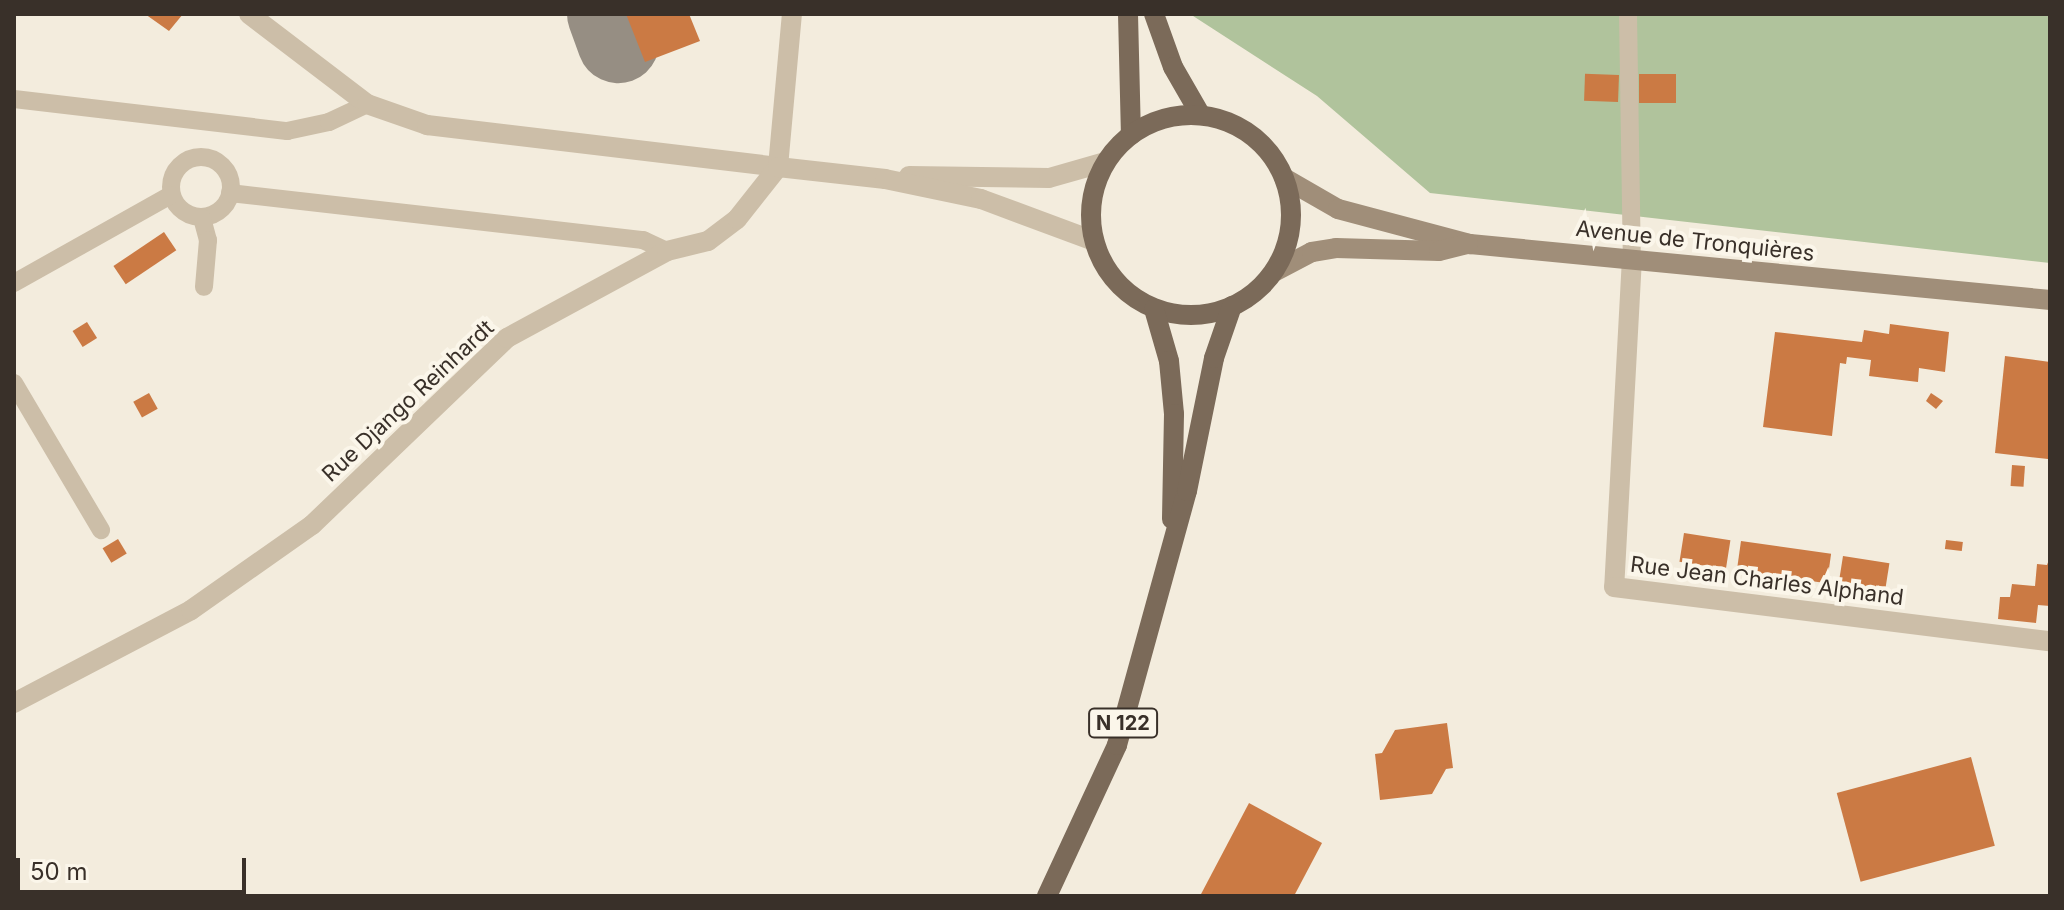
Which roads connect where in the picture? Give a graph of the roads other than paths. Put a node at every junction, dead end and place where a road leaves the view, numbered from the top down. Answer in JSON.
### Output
{"nodes":[{"id":1,"x":249,"y":14,"type":"edge"},
{"id":2,"x":792,"y":14,"type":"edge"},
{"id":3,"x":1128,"y":14,"type":"edge"},
{"id":4,"x":1154,"y":14,"type":"edge"},
{"id":5,"x":1628,"y":14,"type":"edge"},
{"id":6,"x":14,"y":99,"type":"edge"},
{"id":7,"x":367,"y":104,"type":"junction"},
{"id":8,"x":1200,"y":114,"type":"junction"},
{"id":9,"x":1131,"y":135,"type":"junction"},
{"id":10,"x":1105,"y":162,"type":"junction"},
{"id":11,"x":778,"y":167,"type":"junction"},
{"id":12,"x":1284,"y":178,"type":"junction"},
{"id":13,"x":885,"y":179,"type":"junction"},
{"id":14,"x":230,"y":193,"type":"junction"},
{"id":15,"x":171,"y":195,"type":"junction"},
{"id":16,"x":202,"y":218,"type":"junction"},
{"id":17,"x":1094,"y":241,"type":"junction"},
{"id":18,"x":1470,"y":244,"type":"junction"},
{"id":19,"x":667,"y":251,"type":"junction"},
{"id":20,"x":1632,"y":258,"type":"junction"},
{"id":21,"x":1274,"y":272,"type":"junction"},
{"id":22,"x":14,"y":283,"type":"edge"},
{"id":23,"x":204,"y":287,"type":"dead end"},
{"id":24,"x":2050,"y":300,"type":"edge"},
{"id":25,"x":1232,"y":306,"type":"junction"},
{"id":26,"x":1154,"y":309,"type":"junction"},
{"id":27,"x":14,"y":383,"type":"edge"},
{"id":28,"x":101,"y":530,"type":"dead end"},
{"id":29,"x":1172,"y":539,"type":"junction"},
{"id":30,"x":2050,"y":641,"type":"edge"},
{"id":31,"x":14,"y":703,"type":"edge"},
{"id":32,"x":1047,"y":896,"type":"edge"}],
"edges":[{"from":1,"to":7,"type":"street"},
{"from":2,"to":11,"type":"street"},
{"from":3,"to":9,"type":"main road"},
{"from":4,"to":8,"type":"main road"},
{"from":5,"to":20,"type":"lane"},
{"from":6,"to":7,"type":"lane"},
{"from":7,"to":11,"type":"street"},
{"from":8,"to":9,"type":"main road"},
{"from":8,"to":12,"type":"main road"},
{"from":9,"to":10,"type":"main road"},
{"from":10,"to":13,"type":"street"},
{"from":10,"to":17,"type":"main road"},
{"from":11,"to":13,"type":"street"},
{"from":11,"to":19,"type":"street","name":"Rue Django Reinhardt"},
{"from":12,"to":18,"type":"street","name":"Avenue de Tronquières"},
{"from":12,"to":21,"type":"main road"},
{"from":13,"to":17,"type":"street"},
{"from":14,"to":15,"type":"lane"},
{"from":14,"to":16,"type":"lane"},
{"from":14,"to":19,"type":"lane"},
{"from":15,"to":16,"type":"lane"},
{"from":15,"to":22,"type":"lane"},
{"from":16,"to":23,"type":"lane"},
{"from":17,"to":26,"type":"main road"},
{"from":18,"to":20,"type":"street","name":"Avenue de Tronquières"},
{"from":18,"to":21,"type":"street"},
{"from":19,"to":31,"type":"street","name":"Rue Django Reinhardt"},
{"from":20,"to":24,"type":"street","name":"Avenue de Tronquières"},
{"from":20,"to":30,"type":"street","name":"Rue Jean Charles Alphand"},
{"from":21,"to":25,"type":"main road"},
{"from":25,"to":26,"type":"main road"},
{"from":25,"to":29,"type":"main road","number":"N 122"},
{"from":26,"to":29,"type":"main road","number":"N 122"},
{"from":27,"to":28,"type":"lane"},
{"from":29,"to":32,"type":"main road","number":"N 122"}]}
